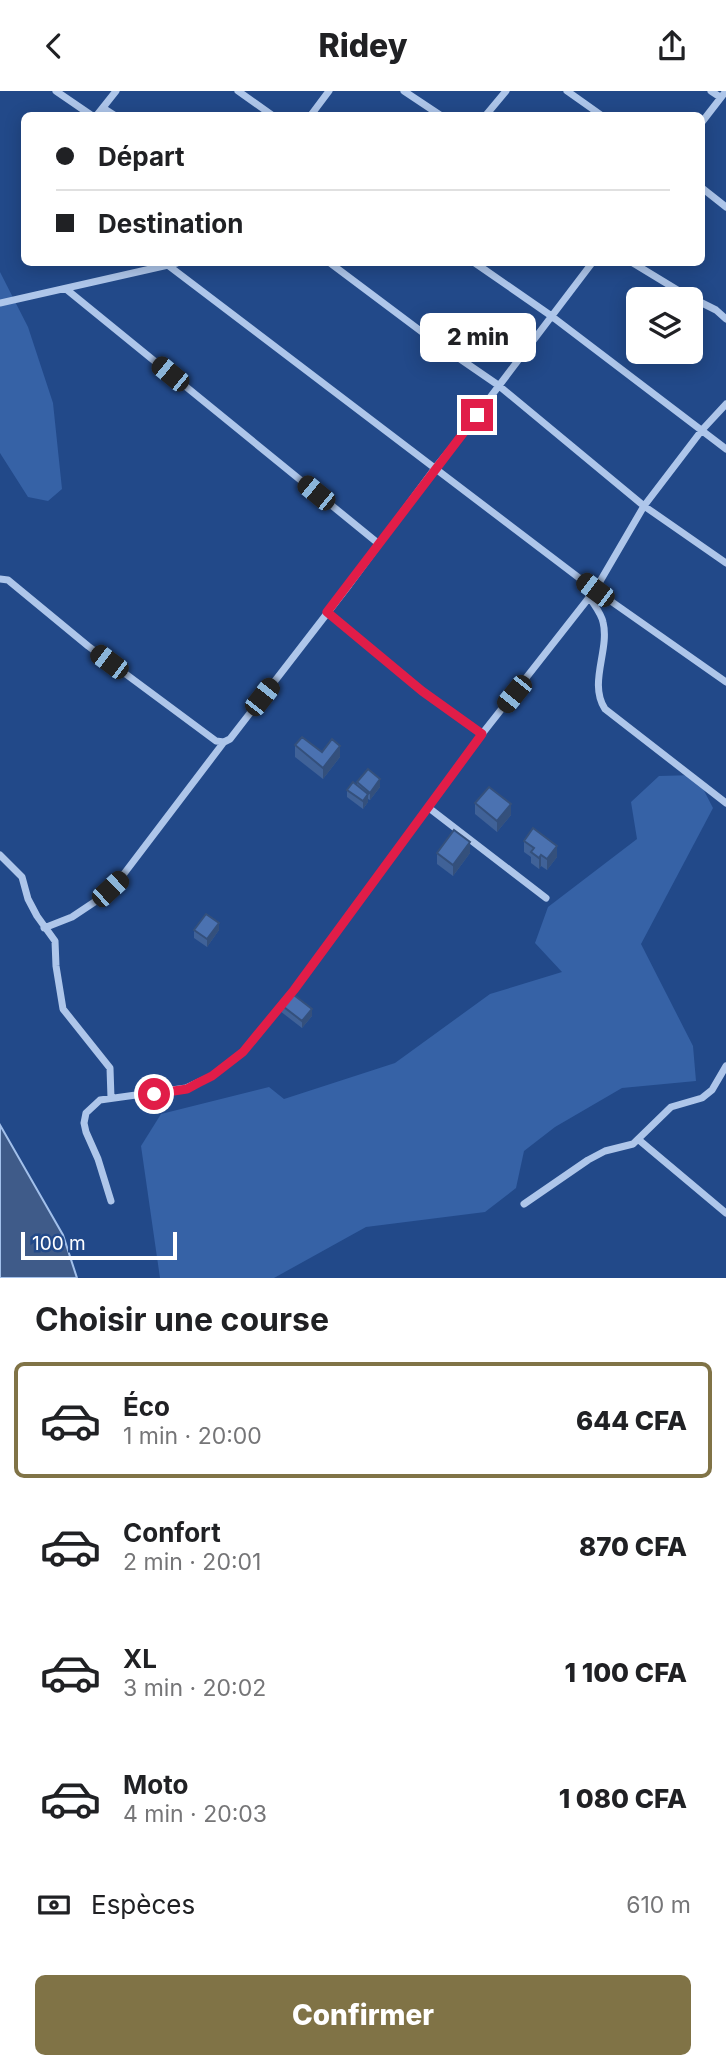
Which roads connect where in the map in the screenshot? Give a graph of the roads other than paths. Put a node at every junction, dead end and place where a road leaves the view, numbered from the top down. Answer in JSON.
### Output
{"nodes":[{"id":1,"x":56,"y":91,"type":"edge"},
{"id":2,"x":116,"y":91,"type":"edge"},
{"id":3,"x":238,"y":91,"type":"edge"},
{"id":4,"x":328,"y":91,"type":"edge"},
{"id":5,"x":404,"y":91,"type":"edge"},
{"id":6,"x":506,"y":91,"type":"edge"},
{"id":7,"x":567,"y":91,"type":"edge"},
{"id":8,"x":711,"y":91,"type":"edge"},
{"id":9,"x":723,"y":94,"type":"edge"},
{"id":10,"x":103,"y":108,"type":"junction"},
{"id":11,"x":87,"y":112,"type":"edge"},
{"id":12,"x":100,"y":112,"type":"edge"},
{"id":13,"x":109,"y":112,"type":"edge"},
{"id":14,"x":268,"y":112,"type":"edge"},
{"id":15,"x":313,"y":112,"type":"edge"},
{"id":16,"x":436,"y":112,"type":"edge"},
{"id":17,"x":488,"y":112,"type":"edge"},
{"id":18,"x":597,"y":112,"type":"edge"},
{"id":19,"x":705,"y":118,"type":"edge"},
{"id":20,"x":705,"y":190,"type":"edge"},
{"id":21,"x":726,"y":207,"type":"edge"},
{"id":22,"x":155,"y":266,"type":"edge"},
{"id":23,"x":171,"y":266,"type":"edge"},
{"id":24,"x":334,"y":266,"type":"edge"},
{"id":25,"x":479,"y":266,"type":"edge"},
{"id":26,"x":590,"y":266,"type":"edge"},
{"id":27,"x":638,"y":266,"type":"edge"},
{"id":28,"x":66,"y":289,"type":"junction"},
{"id":29,"x":0,"y":303,"type":"edge"},
{"id":30,"x":550,"y":315,"type":"junction"},
{"id":31,"x":726,"y":319,"type":"edge"},
{"id":32,"x":498,"y":385,"type":"junction"},
{"id":33,"x":726,"y":404,"type":"edge"},
{"id":34,"x":702,"y":430,"type":"junction"},
{"id":35,"x":726,"y":449,"type":"edge"},
{"id":36,"x":435,"y":468,"type":"junction"},
{"id":37,"x":644,"y":506,"type":"junction"},
{"id":38,"x":379,"y":544,"type":"junction"},
{"id":39,"x":726,"y":563,"type":"edge"},
{"id":40,"x":0,"y":579,"type":"edge"},
{"id":41,"x":592,"y":594,"type":"junction"},
{"id":42,"x":327,"y":612,"type":"junction"},
{"id":43,"x":726,"y":682,"type":"edge"},
{"id":44,"x":482,"y":734,"type":"junction"},
{"id":45,"x":224,"y":742,"type":"junction"},
{"id":46,"x":726,"y":803,"type":"edge"},
{"id":47,"x":429,"y":808,"type":"junction"},
{"id":48,"x":0,"y":855,"type":"edge"},
{"id":49,"x":546,"y":898,"type":"dead end"},
{"id":50,"x":44,"y":928,"type":"junction"},
{"id":51,"x":726,"y":1066,"type":"edge"},
{"id":52,"x":723,"y":1081,"type":"edge"},
{"id":53,"x":111,"y":1098,"type":"junction"},
{"id":54,"x":639,"y":1140,"type":"junction"},
{"id":55,"x":111,"y":1201,"type":"dead end"},
{"id":56,"x":524,"y":1205,"type":"dead end"},
{"id":57,"x":726,"y":1213,"type":"edge"}],
"edges":[{"from":1,"to":11,"type":"street"},
{"from":2,"to":10,"type":"street"},
{"from":3,"to":14,"type":"street"},
{"from":4,"to":15,"type":"street"},
{"from":5,"to":16,"type":"street"},
{"from":6,"to":17,"type":"street"},
{"from":7,"to":18,"type":"street"},
{"from":8,"to":9,"type":"street"},
{"from":9,"to":19,"type":"street"},
{"from":10,"to":12,"type":"street"},
{"from":10,"to":13,"type":"street"},
{"from":20,"to":21,"type":"street"},
{"from":22,"to":28,"type":"street"},
{"from":23,"to":36,"type":"street"},
{"from":24,"to":32,"type":"street"},
{"from":25,"to":30,"type":"street"},
{"from":26,"to":30,"type":"street"},
{"from":27,"to":31,"type":"street"},
{"from":28,"to":29,"type":"street"},
{"from":28,"to":38,"type":"street"},
{"from":30,"to":32,"type":"street"},
{"from":30,"to":34,"type":"street"},
{"from":32,"to":36,"type":"street"},
{"from":32,"to":37,"type":"street"},
{"from":33,"to":34,"type":"street"},
{"from":34,"to":35,"type":"street"},
{"from":34,"to":37,"type":"street"},
{"from":36,"to":38,"type":"street"},
{"from":36,"to":41,"type":"street"},
{"from":37,"to":39,"type":"street"},
{"from":37,"to":41,"type":"street"},
{"from":38,"to":42,"type":"street"},
{"from":40,"to":45,"type":"street"},
{"from":41,"to":43,"type":"street"},
{"from":41,"to":44,"type":"street"},
{"from":41,"to":46,"type":"street"},
{"from":42,"to":44,"type":"street"},
{"from":42,"to":45,"type":"street"},
{"from":44,"to":47,"type":"street"},
{"from":45,"to":50,"type":"street"},
{"from":47,"to":49,"type":"street"},
{"from":47,"to":53,"type":"street"},
{"from":48,"to":50,"type":"street"},
{"from":50,"to":53,"type":"street"},
{"from":51,"to":52,"type":"street"},
{"from":52,"to":54,"type":"street"},
{"from":53,"to":55,"type":"street"},
{"from":54,"to":56,"type":"street"},
{"from":54,"to":57,"type":"street"}]}
